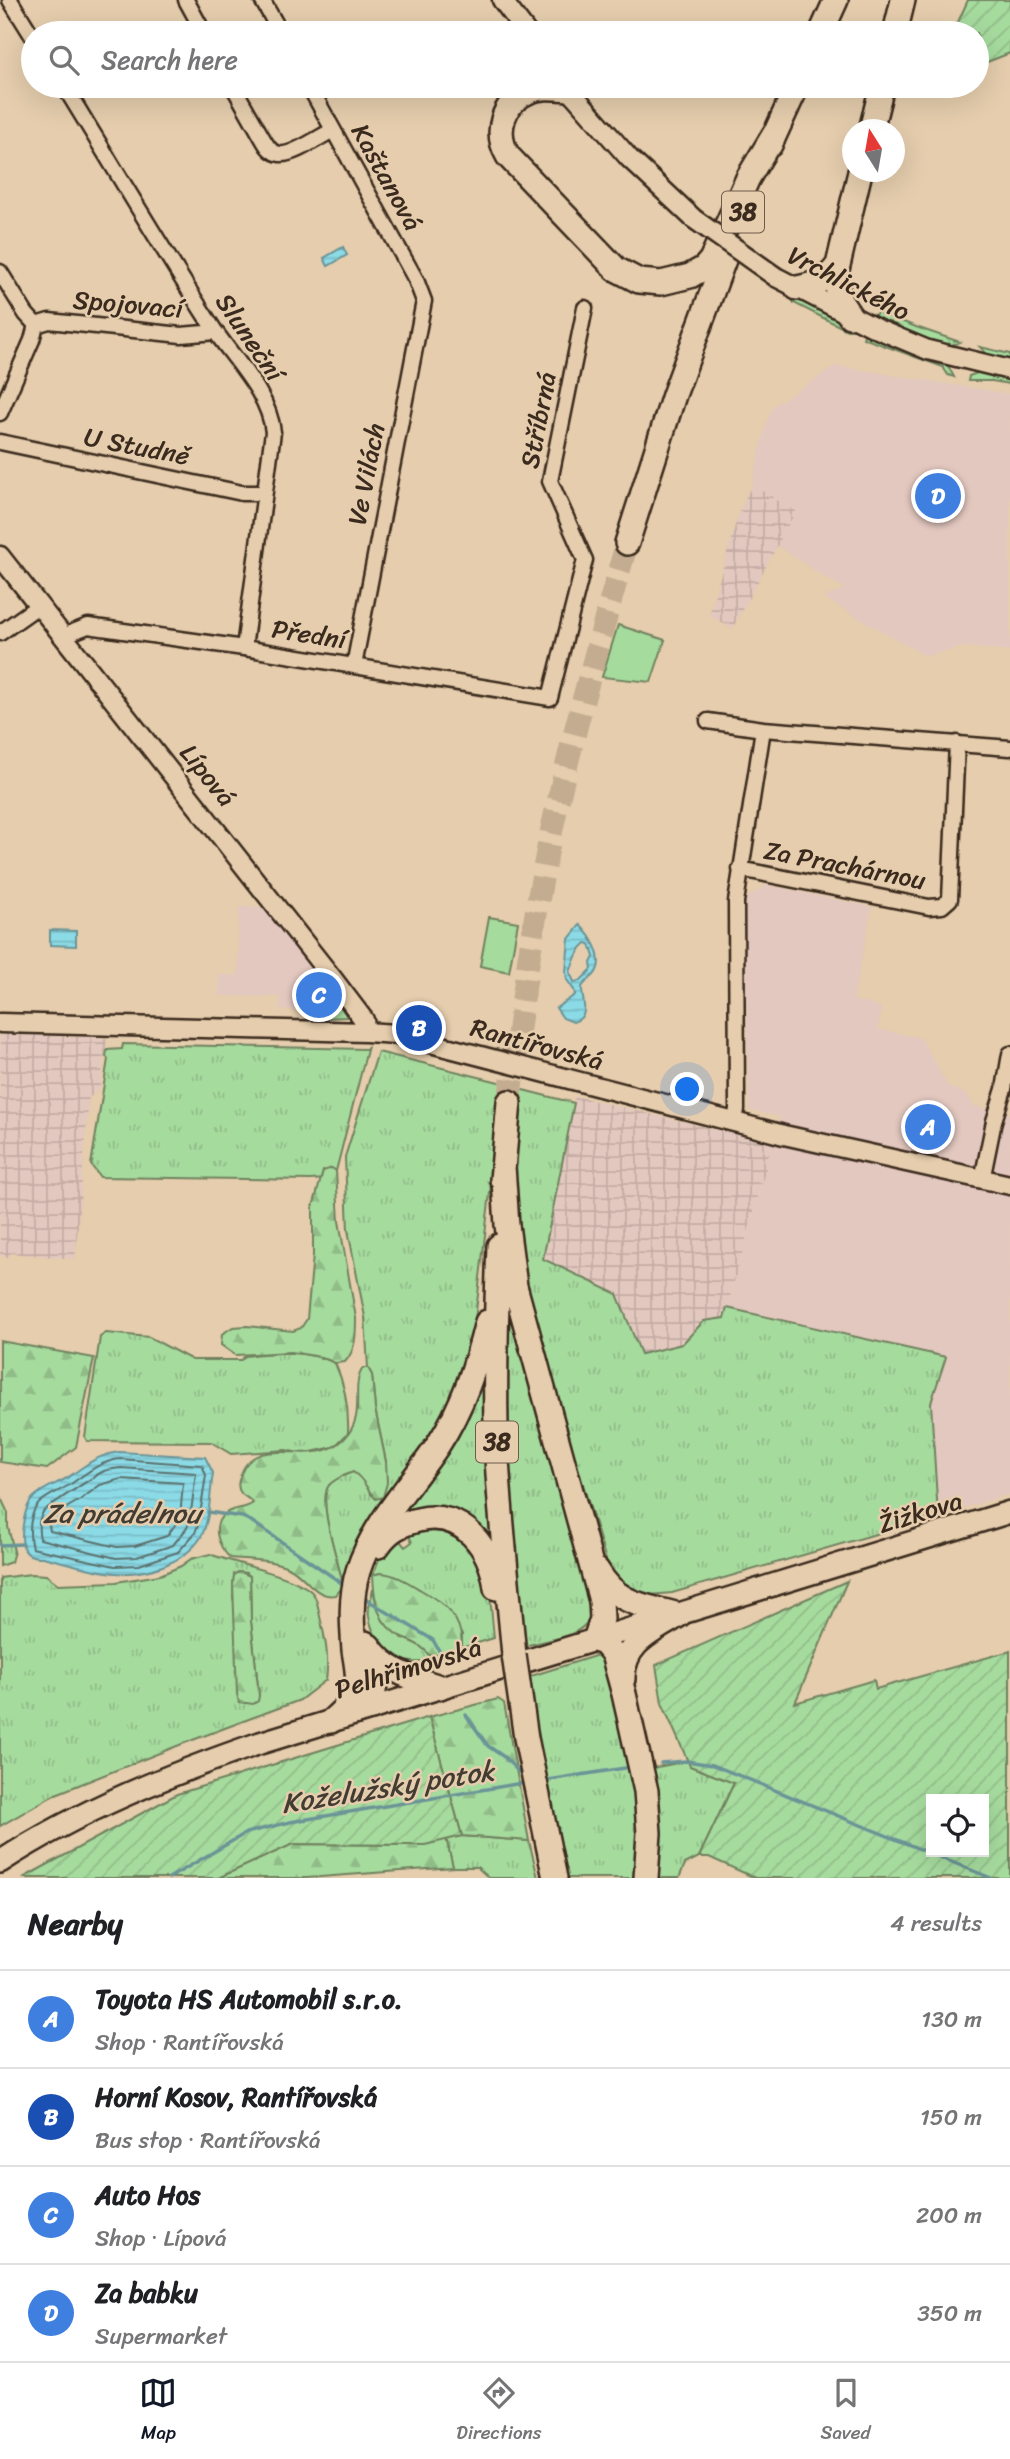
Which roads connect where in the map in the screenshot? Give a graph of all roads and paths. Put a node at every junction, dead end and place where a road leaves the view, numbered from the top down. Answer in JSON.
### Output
{"nodes":[{"id":1,"x":10,"y":0,"type":"edge"},
{"id":2,"x":186,"y":0,"type":"edge"},
{"id":3,"x":262,"y":0,"type":"edge"},
{"id":4,"x":502,"y":0,"type":"edge"},
{"id":5,"x":836,"y":0,"type":"edge"},
{"id":6,"x":902,"y":0,"type":"edge"},
{"id":7,"x":23,"y":21,"type":"edge"},
{"id":8,"x":197,"y":21,"type":"edge"},
{"id":9,"x":274,"y":21,"type":"edge"},
{"id":10,"x":518,"y":21,"type":"edge"},
{"id":11,"x":826,"y":21,"type":"edge"},
{"id":12,"x":897,"y":21,"type":"edge"},
{"id":13,"x":71,"y":98,"type":"edge"},
{"id":14,"x":240,"y":98,"type":"edge"},
{"id":15,"x":316,"y":98,"type":"edge"},
{"id":16,"x":510,"y":98,"type":"edge"},
{"id":17,"x":518,"y":98,"type":"edge"},
{"id":18,"x":577,"y":98,"type":"edge"},
{"id":19,"x":791,"y":98,"type":"edge"},
{"id":20,"x":879,"y":98,"type":"edge"},
{"id":21,"x":505,"y":112,"type":"junction"},
{"id":22,"x":874,"y":119,"type":"edge"},
{"id":23,"x":333,"y":130,"type":"junction"},
{"id":24,"x":775,"y":133,"type":"junction"},
{"id":25,"x":858,"y":182,"type":"edge"},
{"id":26,"x":838,"y":265,"type":"junction"},
{"id":27,"x":0,"y":272,"type":"edge"},
{"id":28,"x":797,"y":288,"type":"junction"},
{"id":29,"x":422,"y":292,"type":"joint"},
{"id":30,"x":585,"y":308,"type":"dead end"},
{"id":31,"x":850,"y":316,"type":"junction"},
{"id":32,"x":36,"y":325,"type":"junction"},
{"id":33,"x":216,"y":332,"type":"junction"},
{"id":34,"x":1010,"y":370,"type":"edge"},
{"id":35,"x":0,"y":414,"type":"edge"},
{"id":36,"x":0,"y":442,"type":"edge"},
{"id":37,"x":264,"y":493,"type":"junction"},
{"id":38,"x":626,"y":543,"type":"tunnel mouth"},
{"id":39,"x":0,"y":556,"type":"edge"},
{"id":40,"x":38,"y":606,"type":"junction"},
{"id":41,"x":0,"y":633,"type":"edge"},
{"id":42,"x":62,"y":636,"type":"junction"},
{"id":43,"x":244,"y":649,"type":"junction"},
{"id":44,"x":354,"y":666,"type":"junction"},
{"id":45,"x":550,"y":698,"type":"joint"},
{"id":46,"x":708,"y":721,"type":"dead end"},
{"id":47,"x":763,"y":729,"type":"junction"},
{"id":48,"x":957,"y":743,"type":"junction"},
{"id":49,"x":1010,"y":748,"type":"edge"},
{"id":50,"x":740,"y":869,"type":"junction"},
{"id":51,"x":0,"y":1023,"type":"edge"},
{"id":52,"x":366,"y":1032,"type":"junction"},
{"id":53,"x":1010,"y":1054,"type":"edge"},
{"id":54,"x":509,"y":1102,"type":"tunnel mouth"},
{"id":55,"x":735,"y":1123,"type":"junction"},
{"id":56,"x":503,"y":1166,"type":"junction"},
{"id":57,"x":982,"y":1180,"type":"junction"},
{"id":58,"x":1010,"y":1185,"type":"edge"},
{"id":59,"x":497,"y":1281,"type":"junction"},
{"id":60,"x":1010,"y":1512,"type":"edge"},
{"id":61,"x":590,"y":1558,"type":"junction"},
{"id":62,"x":847,"y":1564,"type":"joint"},
{"id":63,"x":362,"y":1574,"type":"junction"},
{"id":64,"x":357,"y":1601,"type":"junction"},
{"id":65,"x":504,"y":1603,"type":"junction"},
{"id":66,"x":679,"y":1615,"type":"junction"},
{"id":67,"x":364,"y":1640,"type":"junction"},
{"id":68,"x":595,"y":1640,"type":"junction"},
{"id":69,"x":357,"y":1685,"type":"junction"},
{"id":70,"x":440,"y":1687,"type":"junction"},
{"id":71,"x":624,"y":1694,"type":"junction"},
{"id":72,"x":372,"y":1708,"type":"junction"},
{"id":73,"x":331,"y":1721,"type":"junction"},
{"id":74,"x":0,"y":1862,"type":"edge"},
{"id":75,"x":553,"y":1868,"type":"edge"},
{"id":76,"x":646,"y":1878,"type":"edge"}],
"edges":[{"from":1,"to":7,"type":"street"},
{"from":2,"to":8,"type":"street"},
{"from":3,"to":9,"type":"street"},
{"from":4,"to":10,"type":"street"},
{"from":5,"to":11,"type":"main road"},
{"from":6,"to":12,"type":"main road"},
{"from":13,"to":33,"type":"street","name":"Sluneční"},
{"from":14,"to":23,"type":"street"},
{"from":15,"to":23,"type":"street","name":"Kaštanová"},
{"from":16,"to":21,"type":"main road"},
{"from":17,"to":21,"type":"main road"},
{"from":18,"to":28,"type":"street","name":"Vrchlického","bridge":true},
{"from":19,"to":24,"type":"main road","number":"38"},
{"from":20,"to":22,"type":"main road"},
{"from":21,"to":24,"type":"main road"},
{"from":23,"to":29,"type":"street","name":"Kaštanová"},
{"from":24,"to":38,"type":"main road","number":"38"},
{"from":25,"to":26,"type":"main road"},
{"from":26,"to":28,"type":"main road"},
{"from":26,"to":31,"type":"main road"},
{"from":27,"to":32,"type":"street"},
{"from":28,"to":31,"type":"street","name":"Vrchlického"},
{"from":29,"to":44,"type":"street","name":"Ve Vilách"},
{"from":30,"to":45,"type":"street","name":"Stříbrná"},
{"from":31,"to":34,"type":"street","name":"Vrchlického"},
{"from":32,"to":33,"type":"street","name":"Spojovací"},
{"from":32,"to":35,"type":"street"},
{"from":33,"to":37,"type":"street","name":"Sluneční"},
{"from":36,"to":37,"type":"street","name":"U Studně"},
{"from":37,"to":43,"type":"street","name":"Sluneční"},
{"from":39,"to":40,"type":"street","name":"Lípová"},
{"from":40,"to":41,"type":"street"},
{"from":40,"to":42,"type":"street","name":"Lípová"},
{"from":42,"to":43,"type":"street","name":"Přední"},
{"from":42,"to":52,"type":"street","name":"Lípová"},
{"from":43,"to":44,"type":"street","name":"Přední"},
{"from":44,"to":45,"type":"street","name":"Přední"},
{"from":46,"to":47,"type":"street"},
{"from":47,"to":48,"type":"street"},
{"from":47,"to":50,"type":"street","name":"Za Prachárnou"},
{"from":48,"to":49,"type":"street"},
{"from":48,"to":50,"type":"street","name":"Za Prachárnou"},
{"from":50,"to":55,"type":"street","name":"Za Prachárnou"},
{"from":51,"to":52,"type":"street","name":"Rantířovská"},
{"from":52,"to":55,"type":"street","name":"Rantířovská"},
{"from":53,"to":57,"type":"street"},
{"from":54,"to":56,"type":"main road","number":"38"},
{"from":55,"to":57,"type":"street","name":"Rantířovská"},
{"from":56,"to":59,"type":"main road","number":"38"},
{"from":56,"to":61,"type":"main road"},
{"from":57,"to":58,"type":"street","name":"Rantířovská"},
{"from":59,"to":63,"type":"main road"},
{"from":59,"to":65,"type":"main road","number":"38"},
{"from":60,"to":62,"type":"main road","name":"Žižkova"},
{"from":61,"to":66,"type":"main road"},
{"from":61,"to":68,"type":"main road"},
{"from":62,"to":66,"type":"main road","name":"Pelhřimovská"},
{"from":63,"to":64,"type":"main road"},
{"from":63,"to":65,"type":"main road"},
{"from":64,"to":67,"type":"main road"},
{"from":64,"to":69,"type":"main road"},
{"from":65,"to":75,"type":"main road","number":"38","bridge":true},
{"from":66,"to":68,"type":"main road","name":"Pelhřimovská"},
{"from":66,"to":71,"type":"main road"},
{"from":67,"to":70,"type":"main road"},
{"from":67,"to":72,"type":"main road"},
{"from":68,"to":70,"type":"main road","name":"Pelhřimovská"},
{"from":68,"to":71,"type":"main road"},
{"from":69,"to":72,"type":"main road"},
{"from":69,"to":73,"type":"main road"},
{"from":70,"to":72,"type":"main road","name":"Pelhřimovská"},
{"from":71,"to":76,"type":"main road"},
{"from":72,"to":73,"type":"main road","name":"Pelhřimovská"},
{"from":73,"to":74,"type":"main road","name":"Pelhřimovská"}]}
